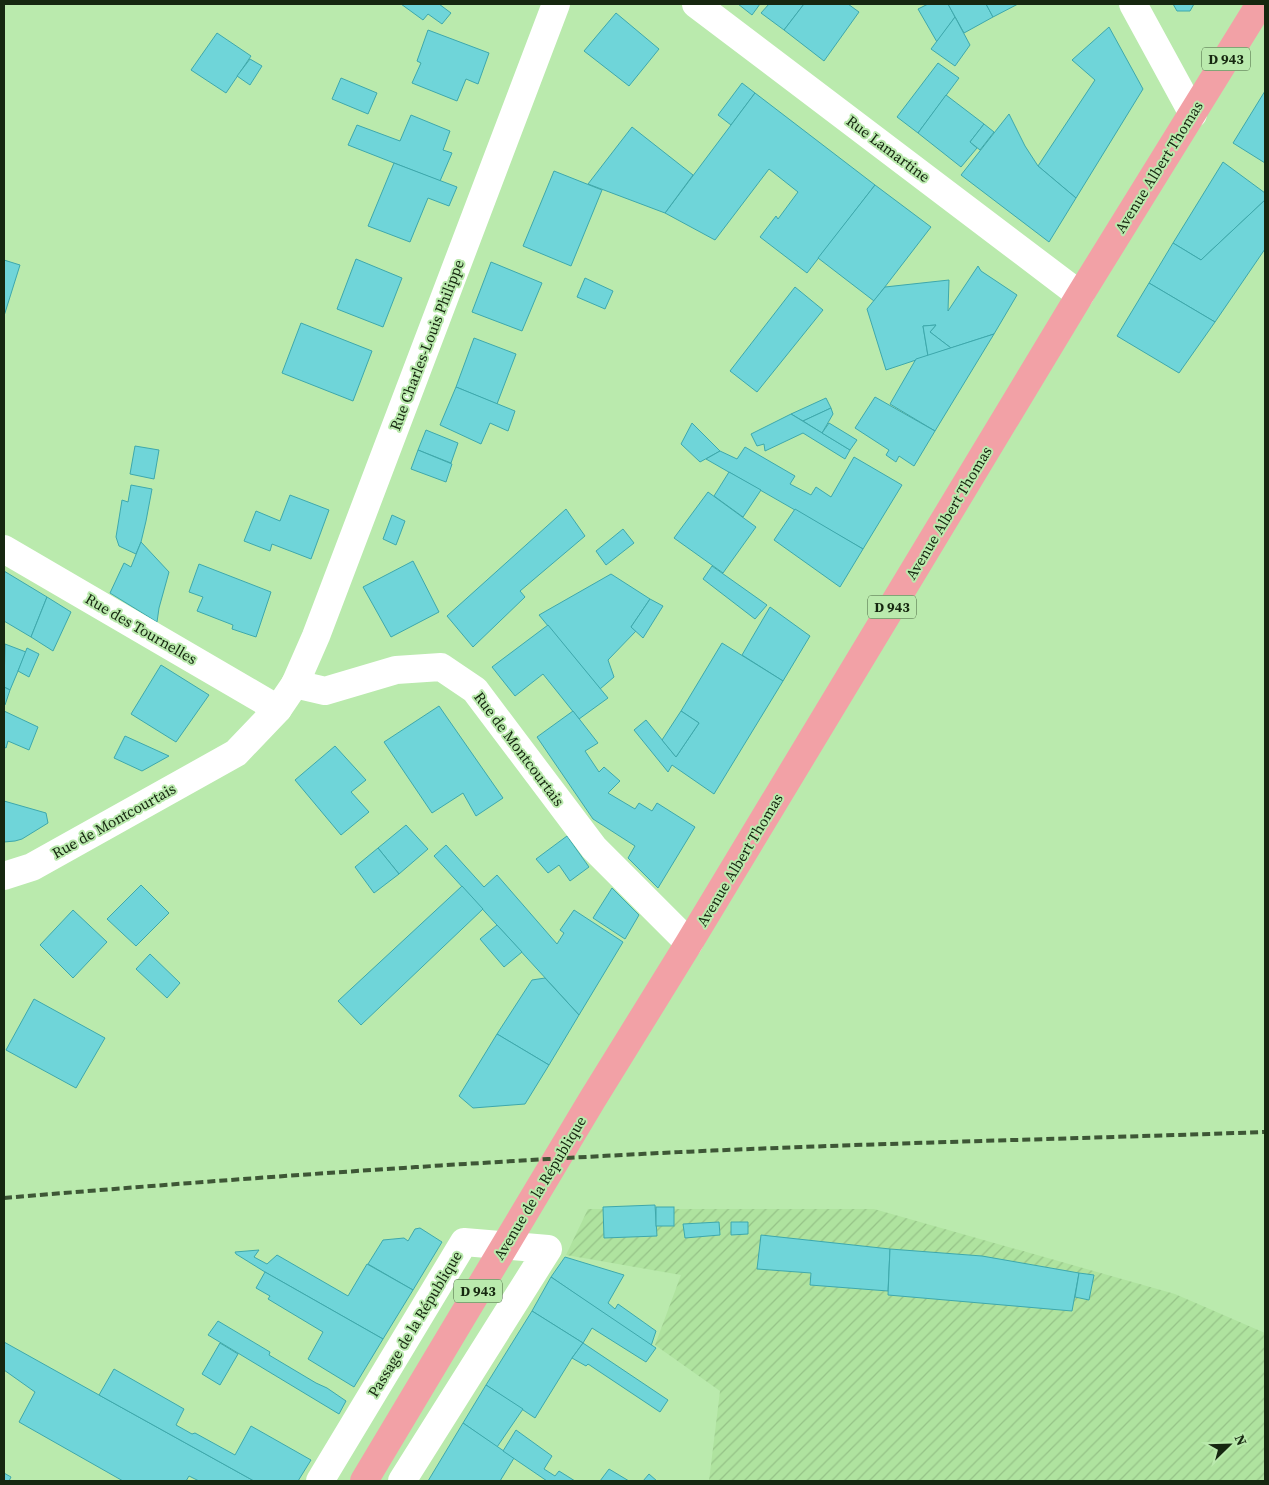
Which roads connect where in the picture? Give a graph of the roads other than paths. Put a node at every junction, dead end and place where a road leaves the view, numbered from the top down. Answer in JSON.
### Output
{"nodes":[{"id":1,"x":556,"y":4,"type":"edge"},
{"id":2,"x":696,"y":4,"type":"edge"},
{"id":3,"x":1132,"y":4,"type":"edge"},
{"id":4,"x":1260,"y":4,"type":"edge"},
{"id":5,"x":1193,"y":114,"type":"junction"},
{"id":6,"x":1080,"y":295,"type":"junction"},
{"id":7,"x":4,"y":549,"type":"edge"},
{"id":8,"x":295,"y":684,"type":"junction"},
{"id":9,"x":278,"y":709,"type":"junction"},
{"id":10,"x":4,"y":876,"type":"edge"},
{"id":11,"x":689,"y":943,"type":"junction"},
{"id":12,"x":592,"y":1100,"type":"joint"},
{"id":13,"x":320,"y":1481,"type":"edge"},
{"id":14,"x":364,"y":1481,"type":"edge"},
{"id":15,"x":402,"y":1481,"type":"edge"}],
"edges":[{"from":1,"to":8,"type":"street","name":"Rue Charles-Louis Philippe"},
{"from":2,"to":6,"type":"street","name":"Rue Lamartine"},
{"from":3,"to":5,"type":"street"},
{"from":4,"to":5,"type":"main road","name":"Avenue Albert Thomas","number":"D 943"},
{"from":5,"to":6,"type":"main road","name":"Avenue Albert Thomas","number":"D 943"},
{"from":6,"to":11,"type":"main road","name":"Avenue Albert Thomas","number":"D 943"},
{"from":7,"to":9,"type":"street","name":"Rue des Tournelles"},
{"from":8,"to":9,"type":"street","name":"Rue de Montcourtais"},
{"from":8,"to":11,"type":"street","name":"Rue de Montcourtais"},
{"from":9,"to":10,"type":"street","name":"Rue de Montcourtais"},
{"from":11,"to":12,"type":"main road","name":"Avenue Albert Thomas","number":"D 943"},
{"from":12,"to":14,"type":"main road","name":"Avenue de la République","number":"D 943"},
{"from":13,"to":15,"type":"street","name":"Passage de la République"}]}
